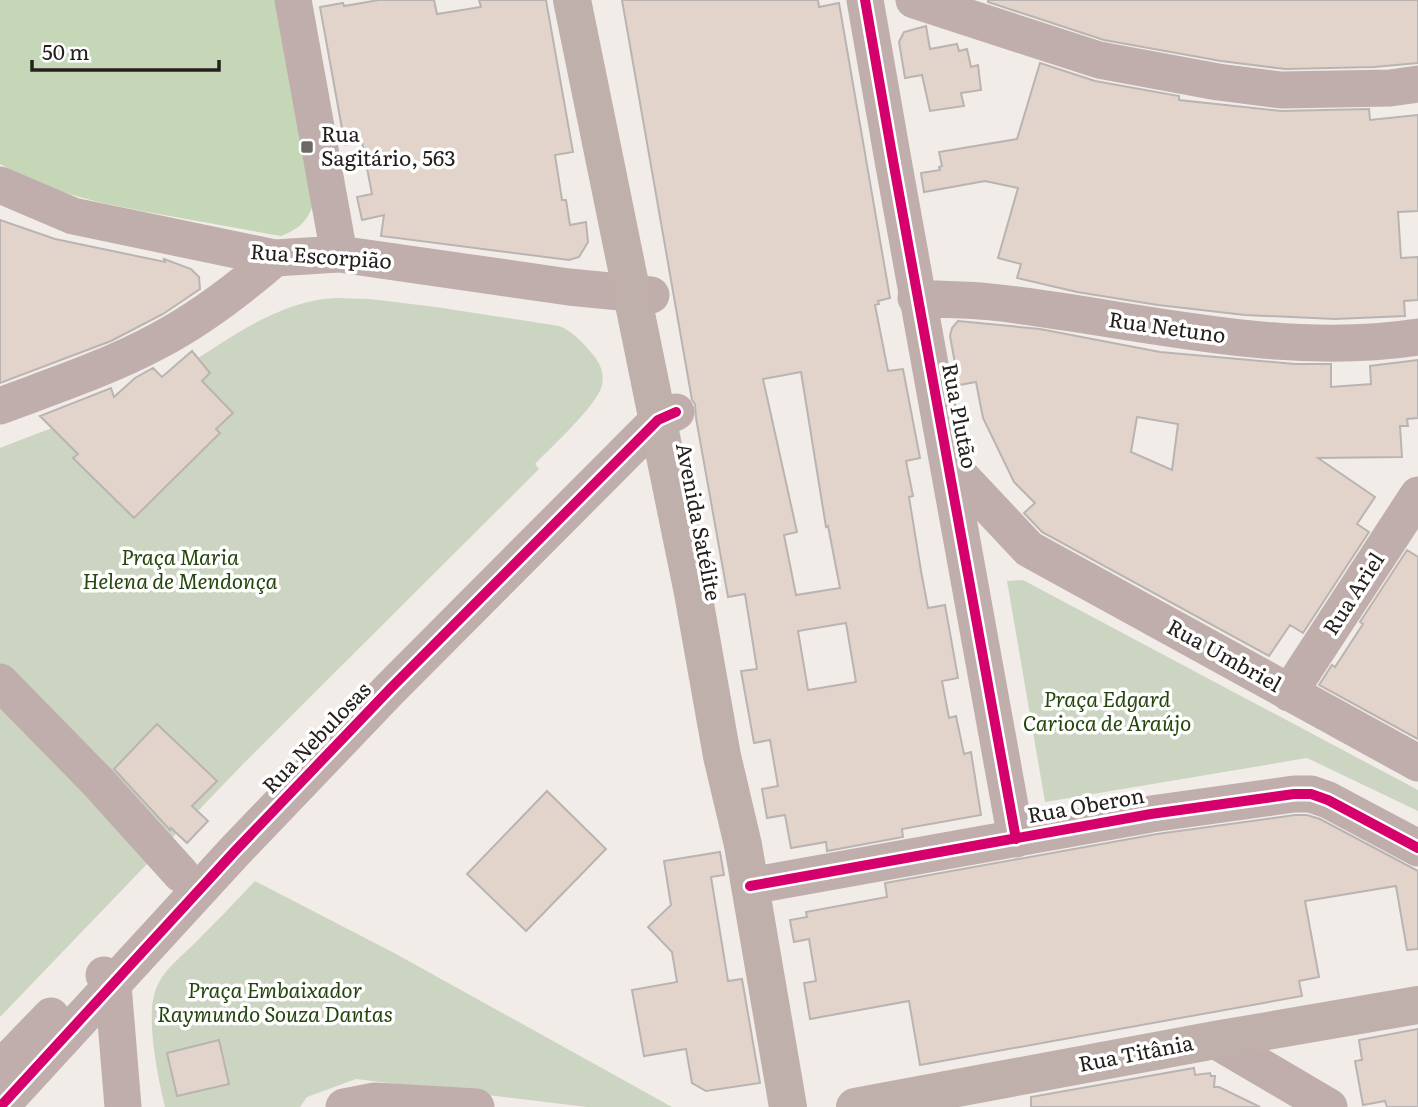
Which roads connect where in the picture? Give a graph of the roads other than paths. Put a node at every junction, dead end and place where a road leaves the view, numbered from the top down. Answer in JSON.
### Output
{"nodes":[{"id":1,"x":293,"y":0,"type":"edge"},
{"id":2,"x":572,"y":0,"type":"edge"},
{"id":3,"x":599,"y":0,"type":"edge"},
{"id":4,"x":865,"y":0,"type":"edge"},
{"id":5,"x":914,"y":0,"type":"edge"},
{"id":6,"x":1418,"y":84,"type":"edge"},
{"id":7,"x":0,"y":185,"type":"edge"},
{"id":8,"x":339,"y":254,"type":"junction"},
{"id":9,"x":275,"y":258,"type":"junction"},
{"id":10,"x":642,"y":294,"type":"junction"},
{"id":11,"x":916,"y":299,"type":"junction"},
{"id":12,"x":1418,"y":337,"type":"edge"},
{"id":13,"x":664,"y":401,"type":"junction"},
{"id":14,"x":0,"y":406,"type":"edge"},
{"id":15,"x":949,"y":464,"type":"junction"},
{"id":16,"x":1418,"y":495,"type":"edge"},
{"id":17,"x":1030,"y":549,"type":"junction"},
{"id":18,"x":965,"y":552,"type":"junction"},
{"id":19,"x":0,"y":682,"type":"edge"},
{"id":20,"x":1289,"y":693,"type":"junction"},
{"id":21,"x":1418,"y":764,"type":"edge"},
{"id":22,"x":1016,"y":839,"type":"junction"},
{"id":23,"x":1418,"y":848,"type":"edge"},
{"id":24,"x":181,"y":874,"type":"junction"},
{"id":25,"x":750,"y":886,"type":"junction"},
{"id":26,"x":105,"y":976,"type":"junction"},
{"id":27,"x":1418,"y":1005,"type":"edge"},
{"id":28,"x":1216,"y":1040,"type":"junction"},
{"id":29,"x":0,"y":1069,"type":"edge"},
{"id":30,"x":0,"y":1107,"type":"edge"},
{"id":31,"x":123,"y":1107,"type":"edge"},
{"id":32,"x":344,"y":1107,"type":"edge"},
{"id":33,"x":476,"y":1107,"type":"edge"},
{"id":34,"x":788,"y":1107,"type":"edge"},
{"id":35,"x":855,"y":1107,"type":"edge"},
{"id":36,"x":1329,"y":1107,"type":"edge"}],
"edges":[{"from":1,"to":8,"type":"street"},
{"from":2,"to":10,"type":"main road","name":"Avenida Satélite"},
{"from":3,"to":10,"type":"main road","name":"Avenida Satélite"},
{"from":4,"to":11,"type":"street","name":"Rua Plutão"},
{"from":5,"to":6,"type":"street"},
{"from":7,"to":9,"type":"street","name":"Rua Escorpião"},
{"from":8,"to":9,"type":"street","name":"Rua Escorpião"},
{"from":8,"to":10,"type":"street","name":"Rua Escorpião"},
{"from":9,"to":14,"type":"street"},
{"from":10,"to":13,"type":"main road","name":"Avenida Satélite"},
{"from":11,"to":12,"type":"street","name":"Rua Netuno"},
{"from":11,"to":15,"type":"street","name":"Rua Plutão"},
{"from":13,"to":24,"type":"street","name":"Rua Nebulosas"},
{"from":13,"to":25,"type":"main road","name":"Avenida Satélite"},
{"from":13,"to":26,"type":"street","name":"Rua Nebulosas"},
{"from":15,"to":17,"type":"street","name":"Rua Umbriel"},
{"from":15,"to":18,"type":"street","name":"Rua Plutão"},
{"from":16,"to":20,"type":"street","name":"Rua Ariel"},
{"from":17,"to":18,"type":"street","name":"Rua Umbriel"},
{"from":17,"to":20,"type":"street","name":"Rua Umbriel"},
{"from":18,"to":22,"type":"street","name":"Rua Plutão"},
{"from":19,"to":24,"type":"street"},
{"from":20,"to":21,"type":"street","name":"Rua Umbriel"},
{"from":22,"to":23,"type":"street","name":"Rua Oberon"},
{"from":22,"to":25,"type":"street","name":"Rua Oberon"},
{"from":24,"to":26,"type":"street","name":"Rua Nebulosas"},
{"from":25,"to":34,"type":"main road","name":"Avenida Satélite"},
{"from":26,"to":29,"type":"street","name":"Rua Nebulosas"},
{"from":26,"to":30,"type":"street","name":"Rua Nebulosas"},
{"from":26,"to":31,"type":"street"},
{"from":27,"to":28,"type":"main road","name":"Rua Titânia"},
{"from":28,"to":35,"type":"main road","name":"Rua Titânia"},
{"from":28,"to":36,"type":"street"},
{"from":32,"to":33,"type":"street"}]}
